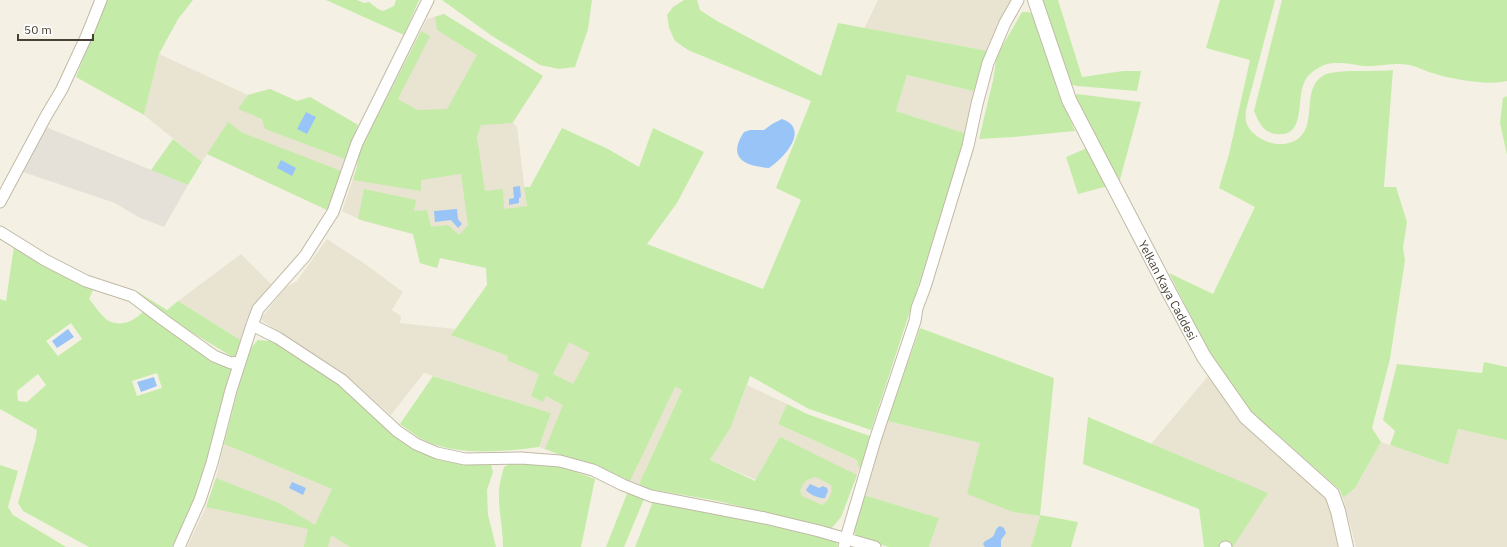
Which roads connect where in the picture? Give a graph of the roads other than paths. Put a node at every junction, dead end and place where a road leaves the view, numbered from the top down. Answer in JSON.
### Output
{"nodes":[{"id":1,"x":101,"y":0,"type":"edge"},
{"id":2,"x":428,"y":0,"type":"edge"},
{"id":3,"x":1018,"y":0,"type":"edge"},
{"id":4,"x":1035,"y":0,"type":"edge"},
{"id":5,"x":0,"y":202,"type":"edge"},
{"id":6,"x":0,"y":232,"type":"edge"},
{"id":7,"x":252,"y":325,"type":"junction"},
{"id":8,"x":239,"y":362,"type":"junction"},
{"id":9,"x":845,"y":543,"type":"edge"},
{"id":10,"x":179,"y":547,"type":"edge"},
{"id":11,"x":875,"y":547,"type":"edge"},
{"id":12,"x":1346,"y":547,"type":"edge"}],
"edges":[{"from":1,"to":5,"type":"street"},
{"from":2,"to":7,"type":"street"},
{"from":3,"to":9,"type":"street"},
{"from":4,"to":12,"type":"street","name":"Yelkan Kaya Caddesi"},
{"from":6,"to":8,"type":"street"},
{"from":7,"to":8,"type":"street"},
{"from":7,"to":9,"type":"street"},
{"from":8,"to":10,"type":"street"},
{"from":9,"to":11,"type":"street"}]}
